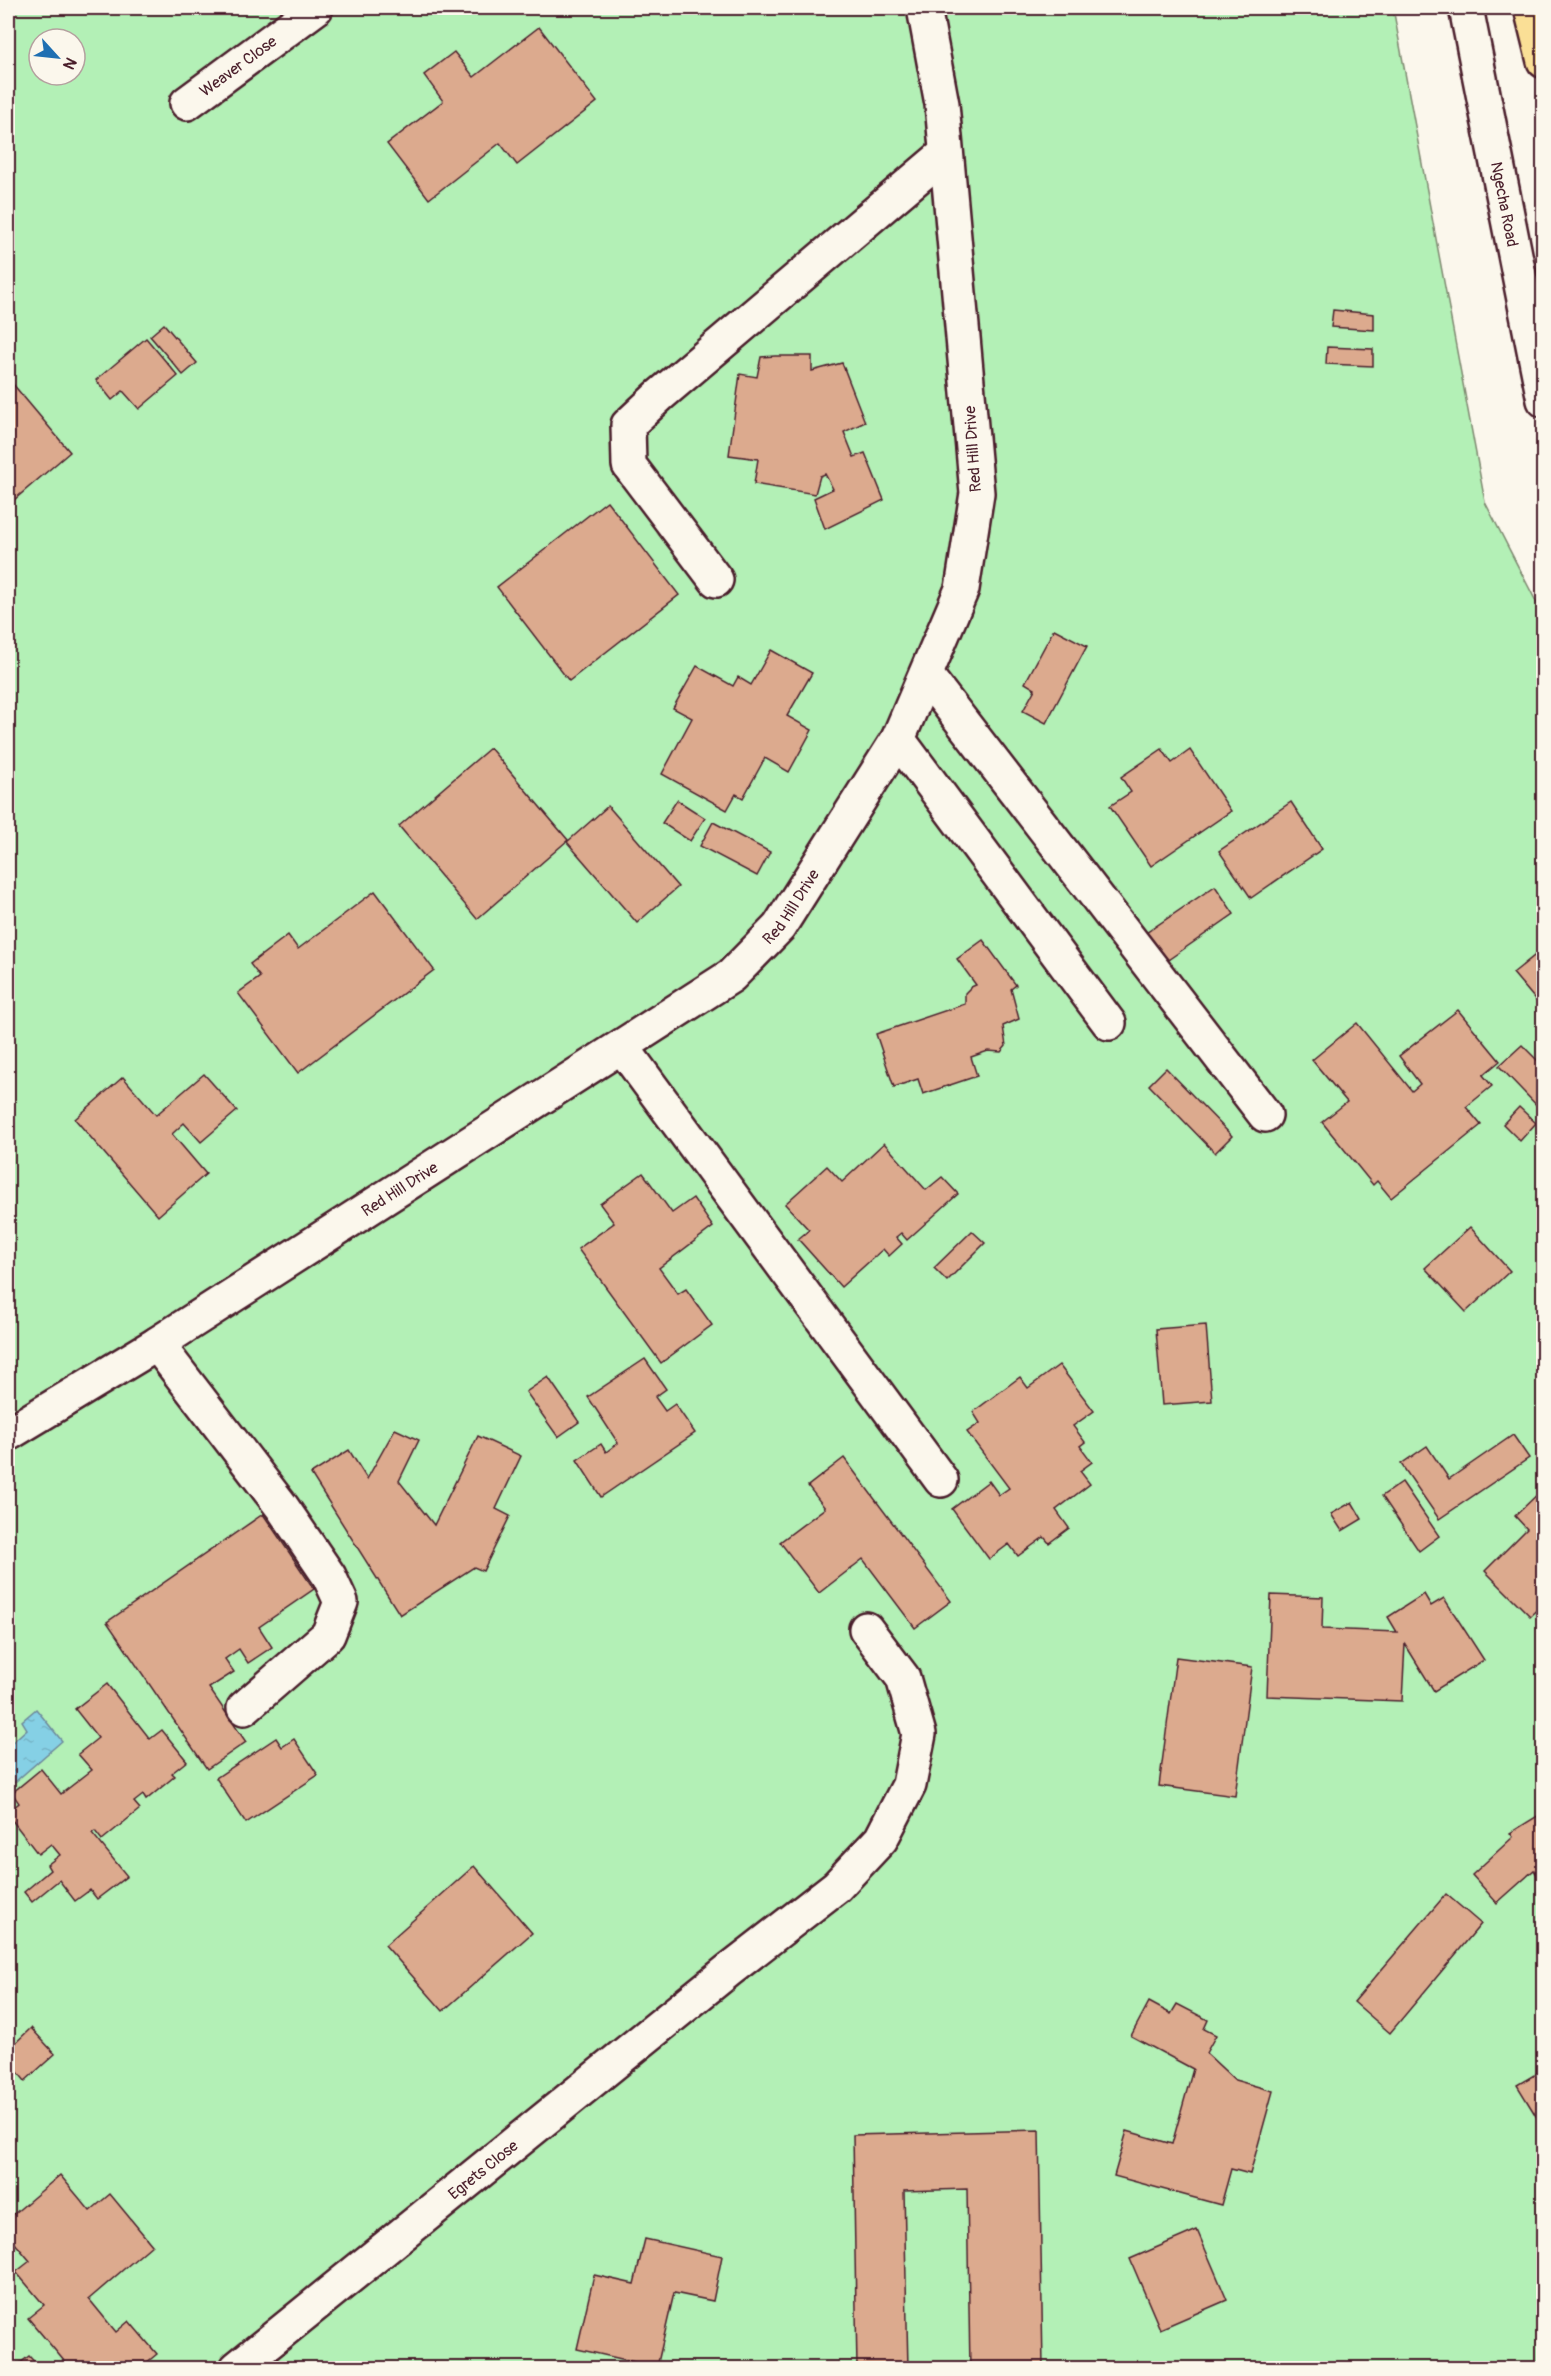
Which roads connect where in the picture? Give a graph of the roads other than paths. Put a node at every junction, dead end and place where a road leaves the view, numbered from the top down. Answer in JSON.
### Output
{"nodes":[{"id":1,"x":316,"y":8,"type":"edge"},
{"id":2,"x":924,"y":8,"type":"edge"},
{"id":3,"x":1466,"y":8,"type":"edge"},
{"id":4,"x":1531,"y":8,"type":"edge"},
{"id":5,"x":1544,"y":62,"type":"edge"},
{"id":6,"x":188,"y":103,"type":"dead end"},
{"id":7,"x":946,"y":153,"type":"junction"},
{"id":8,"x":1544,"y":400,"type":"edge"},
{"id":9,"x":716,"y":580,"type":"dead end"},
{"id":10,"x":926,"y":675,"type":"junction"},
{"id":11,"x":898,"y":739,"type":"junction"},
{"id":12,"x":1109,"y":1023,"type":"dead end"},
{"id":13,"x":622,"y":1047,"type":"junction"},
{"id":14,"x":1265,"y":1115,"type":"dead end"},
{"id":15,"x":156,"y":1344,"type":"junction"},
{"id":16,"x":8,"y":1434,"type":"edge"},
{"id":17,"x":941,"y":1480,"type":"dead end"},
{"id":18,"x":867,"y":1629,"type":"dead end"},
{"id":19,"x":243,"y":1708,"type":"dead end"},
{"id":20,"x":237,"y":2368,"type":"edge"}],
"edges":[{"from":1,"to":6,"type":"street","name":"Weaver Close"},
{"from":2,"to":7,"type":"street","name":"Red Hill Drive"},
{"from":3,"to":8,"type":"street","name":"Ngecha Road"},
{"from":4,"to":5,"type":"main road"},
{"from":7,"to":9,"type":"street"},
{"from":7,"to":10,"type":"street","name":"Red Hill Drive"},
{"from":10,"to":11,"type":"street","name":"Red Hill Drive"},
{"from":10,"to":14,"type":"street"},
{"from":11,"to":12,"type":"street"},
{"from":11,"to":13,"type":"street","name":"Red Hill Drive"},
{"from":13,"to":15,"type":"street","name":"Red Hill Drive"},
{"from":13,"to":17,"type":"street"},
{"from":15,"to":16,"type":"street","name":"Red Hill Drive"},
{"from":15,"to":19,"type":"street"},
{"from":18,"to":20,"type":"street","name":"Egrets Close"}]}
